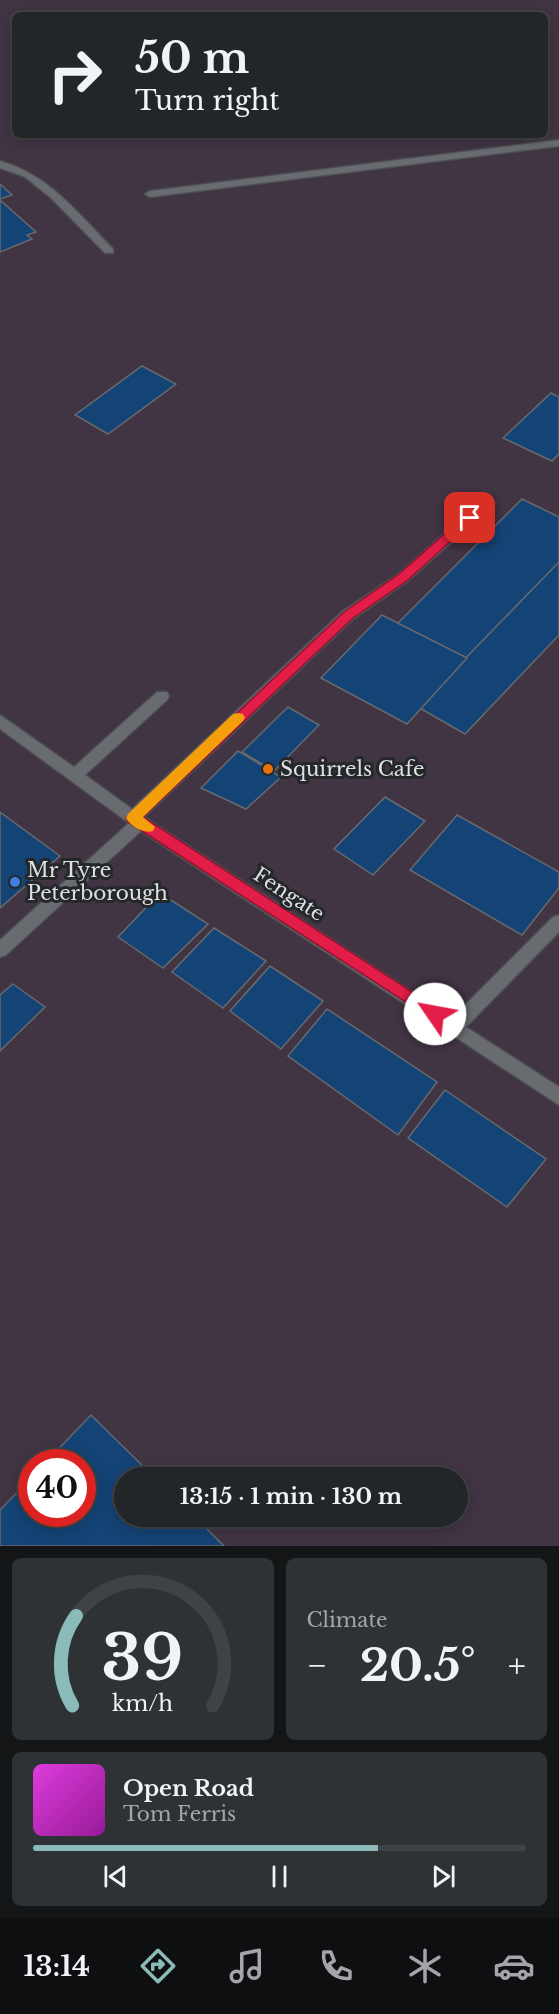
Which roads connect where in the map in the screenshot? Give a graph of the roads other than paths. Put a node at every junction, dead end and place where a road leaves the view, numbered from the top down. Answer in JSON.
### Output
{"nodes":[{"id":1,"x":559,"y":143,"type":"edge"},
{"id":2,"x":0,"y":164,"type":"edge"},
{"id":3,"x":150,"y":194,"type":"dead end"},
{"id":4,"x":109,"y":251,"type":"dead end"},
{"id":5,"x":487,"y":503,"type":"dead end"},
{"id":6,"x":162,"y":696,"type":"dead end"},
{"id":7,"x":0,"y":721,"type":"edge"},
{"id":8,"x":75,"y":776,"type":"junction"},
{"id":9,"x":137,"y":820,"type":"junction"},
{"id":10,"x":559,"y":922,"type":"edge"},
{"id":11,"x":0,"y":950,"type":"edge"},
{"id":12,"x":454,"y":1027,"type":"junction"},
{"id":13,"x":559,"y":1096,"type":"edge"}],
"edges":[{"from":1,"to":3,"type":"street"},
{"from":2,"to":4,"type":"street"},
{"from":5,"to":9,"type":"street"},
{"from":6,"to":8,"type":"street"},
{"from":7,"to":8,"type":"street","name":"Fengate"},
{"from":8,"to":9,"type":"street","name":"Fengate"},
{"from":9,"to":11,"type":"street"},
{"from":9,"to":12,"type":"street","name":"Fengate"},
{"from":10,"to":12,"type":"street"},
{"from":12,"to":13,"type":"street","name":"Fengate"}]}
